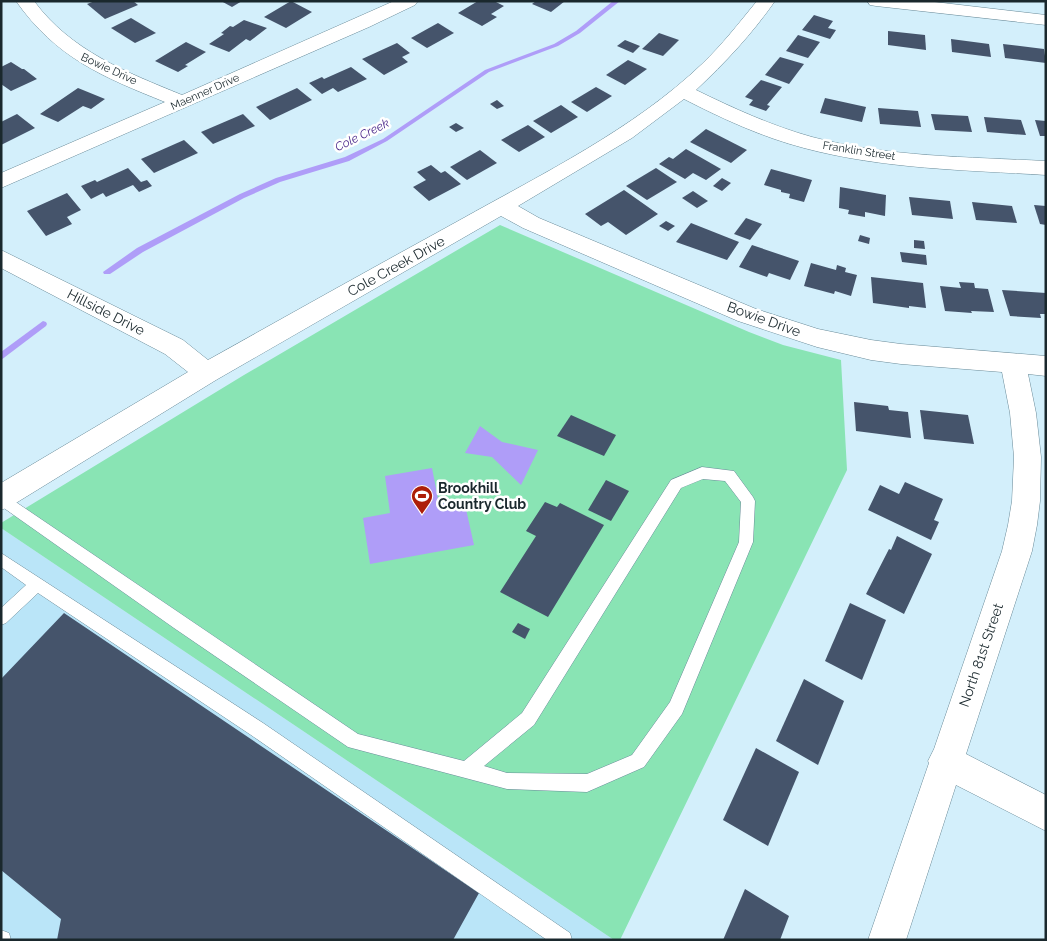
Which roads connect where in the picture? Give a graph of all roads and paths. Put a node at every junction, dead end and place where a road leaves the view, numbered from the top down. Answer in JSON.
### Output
{"nodes":[{"id":1,"x":25,"y":1,"type":"edge"},
{"id":2,"x":409,"y":1,"type":"edge"},
{"id":3,"x":766,"y":1,"type":"edge"},
{"id":4,"x":876,"y":1,"type":"edge"},
{"id":5,"x":369,"y":5,"type":"dead end"},
{"id":6,"x":388,"y":12,"type":"junction"},
{"id":7,"x":1046,"y":20,"type":"edge"},
{"id":8,"x":683,"y":91,"type":"junction"},
{"id":9,"x":182,"y":102,"type":"junction"},
{"id":10,"x":1046,"y":168,"type":"edge"},
{"id":11,"x":1,"y":181,"type":"edge"},
{"id":12,"x":501,"y":207,"type":"junction"},
{"id":13,"x":1,"y":258,"type":"edge"},
{"id":14,"x":1013,"y":363,"type":"junction"},
{"id":15,"x":1046,"y":366,"type":"edge"},
{"id":16,"x":206,"y":373,"type":"junction"},
{"id":17,"x":1,"y":498,"type":"edge"},
{"id":18,"x":1,"y":559,"type":"edge"},
{"id":19,"x":37,"y":584,"type":"junction"},
{"id":20,"x":1,"y":618,"type":"edge"},
{"id":21,"x":945,"y":761,"type":"junction"},
{"id":22,"x":466,"y":770,"type":"junction"},
{"id":23,"x":1046,"y":814,"type":"edge"},
{"id":24,"x":562,"y":940,"type":"edge"},
{"id":25,"x":887,"y":940,"type":"edge"}],
"edges":[{"from":1,"to":9,"type":"street","name":"Bowie Drive"},
{"from":2,"to":6,"type":"street","name":"Maenner Drive"},
{"from":3,"to":8,"type":"street","name":"Cole Creek Drive"},
{"from":4,"to":7,"type":"street"},
{"from":5,"to":6,"type":"street"},
{"from":6,"to":9,"type":"street","name":"Maenner Drive"},
{"from":8,"to":10,"type":"street","name":"Franklin Street"},
{"from":8,"to":12,"type":"street","name":"Cole Creek Drive"},
{"from":9,"to":11,"type":"street","name":"Maenner Drive"},
{"from":12,"to":14,"type":"street","name":"Bowie Drive"},
{"from":12,"to":16,"type":"street","name":"Cole Creek Drive"},
{"from":13,"to":16,"type":"street","name":"Hillside Drive"},
{"from":14,"to":15,"type":"street","name":"Bowie Drive"},
{"from":14,"to":21,"type":"street","name":"North 81st Street"},
{"from":16,"to":17,"type":"street","name":"Cole Creek Drive"},
{"from":17,"to":22,"type":"lane"},
{"from":18,"to":19,"type":"lane"},
{"from":19,"to":20,"type":"lane"},
{"from":19,"to":24,"type":"lane"},
{"from":21,"to":23,"type":"street"},
{"from":21,"to":25,"type":"street","name":"North 81st Street"},
{"from":22,"to":22,"type":"lane"}]}
